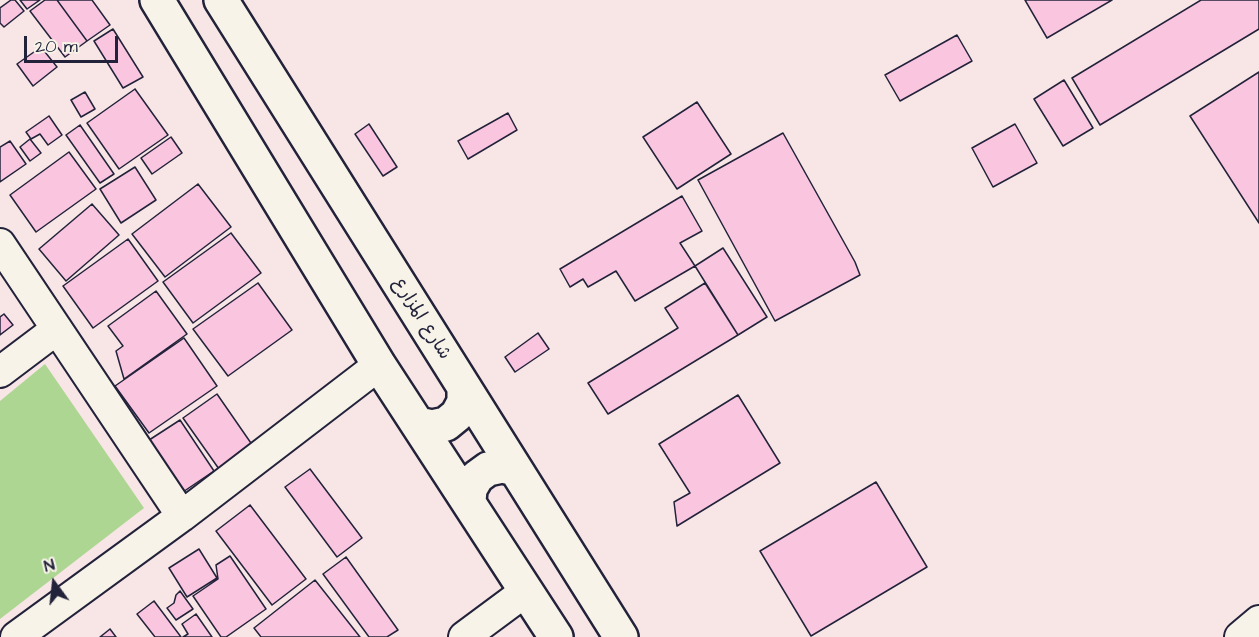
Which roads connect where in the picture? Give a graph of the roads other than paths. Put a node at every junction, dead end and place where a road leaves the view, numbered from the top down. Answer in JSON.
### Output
{"nodes":[{"id":1,"x":157,"y":0,"type":"edge"},
{"id":2,"x":221,"y":0,"type":"edge"},
{"id":3,"x":0,"y":244,"type":"edge"},
{"id":4,"x":57,"y":329,"type":"junction"},
{"id":5,"x":379,"y":364,"type":"junction"},
{"id":6,"x":0,"y":372,"type":"edge"},
{"id":7,"x":465,"y":388,"type":"junction"},
{"id":8,"x":418,"y":424,"type":"junction"},
{"id":9,"x":515,"y":469,"type":"junction"},
{"id":10,"x":469,"y":502,"type":"junction"},
{"id":11,"x":182,"y":516,"type":"junction"},
{"id":12,"x":526,"y":591,"type":"junction"},
{"id":13,"x":1259,"y":621,"type":"edge"},
{"id":14,"x":16,"y":637,"type":"edge"},
{"id":15,"x":464,"y":637,"type":"edge"},
{"id":16,"x":555,"y":637,"type":"edge"},
{"id":17,"x":621,"y":637,"type":"edge"},
{"id":18,"x":1240,"y":637,"type":"edge"}],
"edges":[{"from":1,"to":5,"type":"street"},
{"from":2,"to":7,"type":"street","name":"شارع المزارع"},
{"from":3,"to":4,"type":"street"},
{"from":4,"to":6,"type":"street"},
{"from":4,"to":11,"type":"street"},
{"from":5,"to":8,"type":"street"},
{"from":5,"to":11,"type":"street"},
{"from":7,"to":8,"type":"street"},
{"from":7,"to":9,"type":"street","name":"شارع المزارع"},
{"from":8,"to":10,"type":"street"},
{"from":9,"to":10,"type":"street"},
{"from":9,"to":17,"type":"street","name":"شارع المزارع"},
{"from":10,"to":12,"type":"street"},
{"from":11,"to":14,"type":"street"},
{"from":12,"to":15,"type":"street"},
{"from":12,"to":16,"type":"street"},
{"from":13,"to":18,"type":"street"}]}
